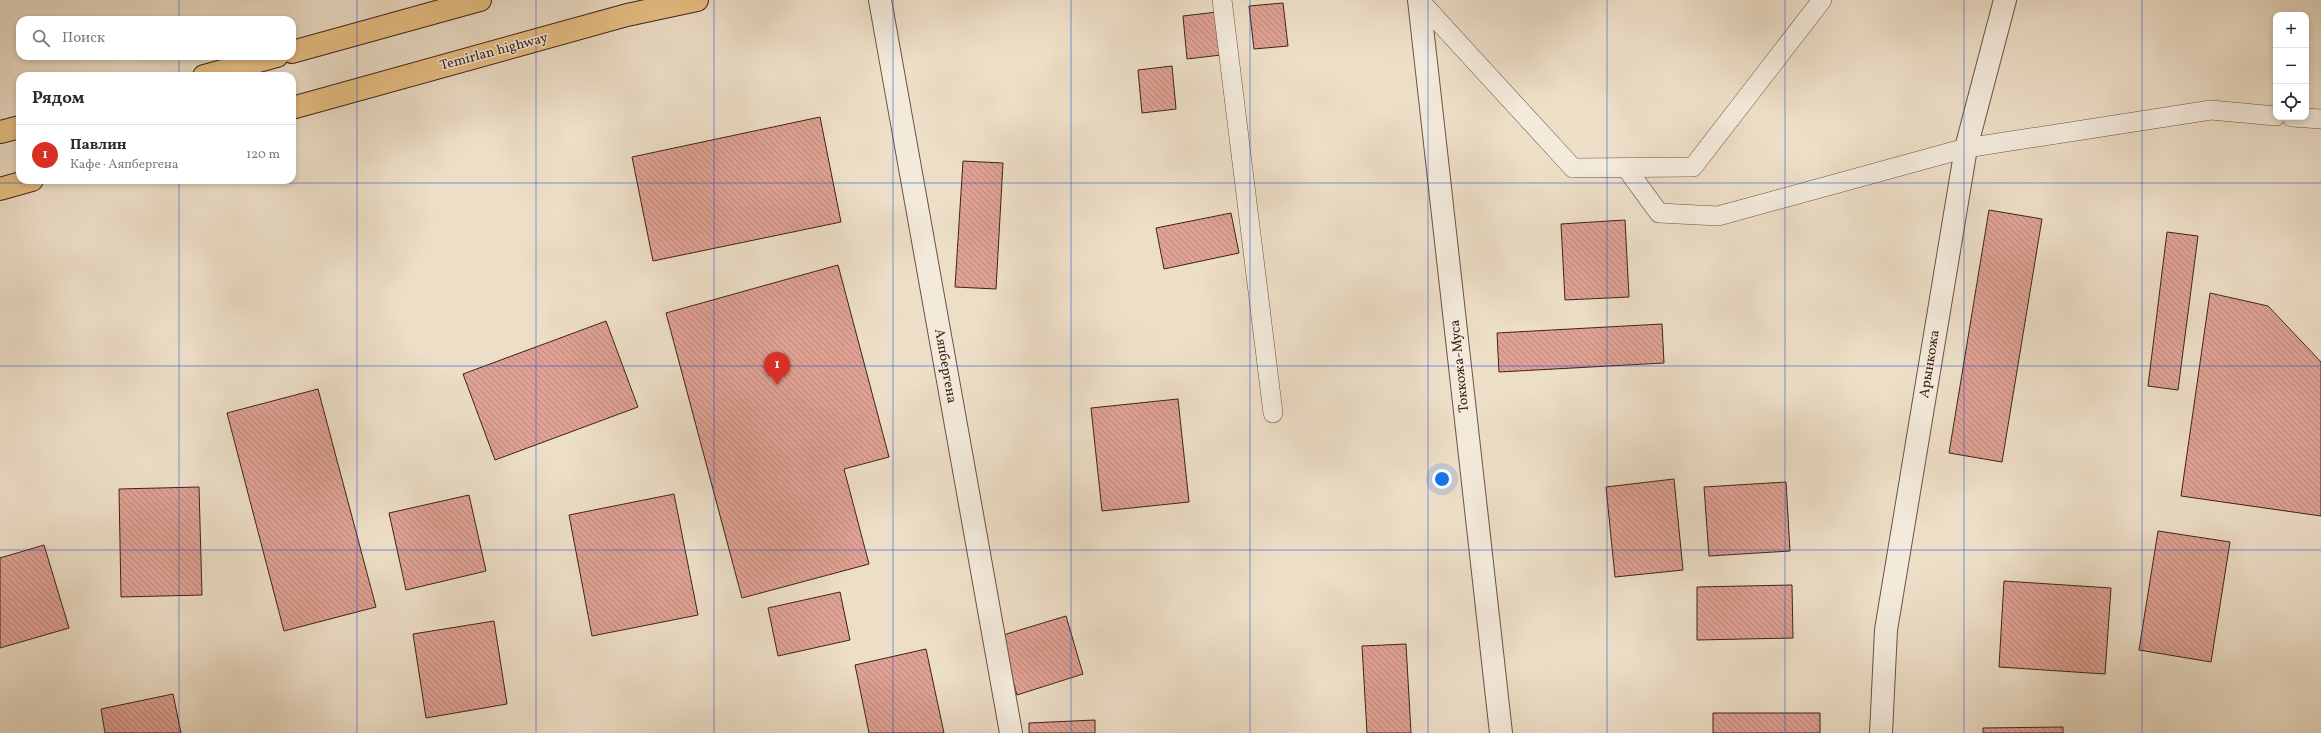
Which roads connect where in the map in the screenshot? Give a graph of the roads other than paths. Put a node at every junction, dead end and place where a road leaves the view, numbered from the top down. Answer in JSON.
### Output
{"nodes":[{"id":1,"x":480,"y":0,"type":"edge"},
{"id":2,"x":697,"y":0,"type":"edge"},
{"id":3,"x":880,"y":0,"type":"edge"},
{"id":4,"x":1222,"y":0,"type":"edge"},
{"id":5,"x":1822,"y":0,"type":"edge"},
{"id":6,"x":2005,"y":0,"type":"edge"},
{"id":7,"x":1420,"y":1,"type":"edge"},
{"id":8,"x":296,"y":51,"type":"edge"},
{"id":9,"x":262,"y":60,"type":"edge"},
{"id":10,"x":219,"y":72,"type":"edge"},
{"id":11,"x":296,"y":107,"type":"edge"},
{"id":12,"x":2273,"y":116,"type":"edge"},
{"id":13,"x":2309,"y":118,"type":"edge"},
{"id":14,"x":2321,"y":119,"type":"edge"},
{"id":15,"x":16,"y":128,"type":"edge"},
{"id":16,"x":0,"y":132,"type":"edge"},
{"id":17,"x":1966,"y":148,"type":"junction"},
{"id":18,"x":1626,"y":168,"type":"junction"},
{"id":19,"x":18,"y":184,"type":"edge"},
{"id":20,"x":0,"y":189,"type":"edge"},
{"id":21,"x":1273,"y":413,"type":"dead end"},
{"id":22,"x":1011,"y":733,"type":"edge"},
{"id":23,"x":1501,"y":733,"type":"edge"},
{"id":24,"x":1881,"y":733,"type":"edge"}],
"edges":[{"from":1,"to":8,"type":"main road"},
{"from":2,"to":11,"type":"main road","name":"Temirlan highway"},
{"from":3,"to":22,"type":"street","name":"Аяпбергена"},
{"from":4,"to":21,"type":"lane"},
{"from":5,"to":18,"type":"lane"},
{"from":6,"to":17,"type":"street","name":"Арынкожа"},
{"from":7,"to":18,"type":"lane"},
{"from":7,"to":23,"type":"street","name":"Токкожа-Муса"},
{"from":9,"to":10,"type":"main road"},
{"from":12,"to":17,"type":"lane"},
{"from":13,"to":14,"type":"lane"},
{"from":15,"to":16,"type":"main road"},
{"from":17,"to":18,"type":"lane"},
{"from":17,"to":24,"type":"street","name":"Арынкожа"},
{"from":19,"to":20,"type":"main road"}]}
